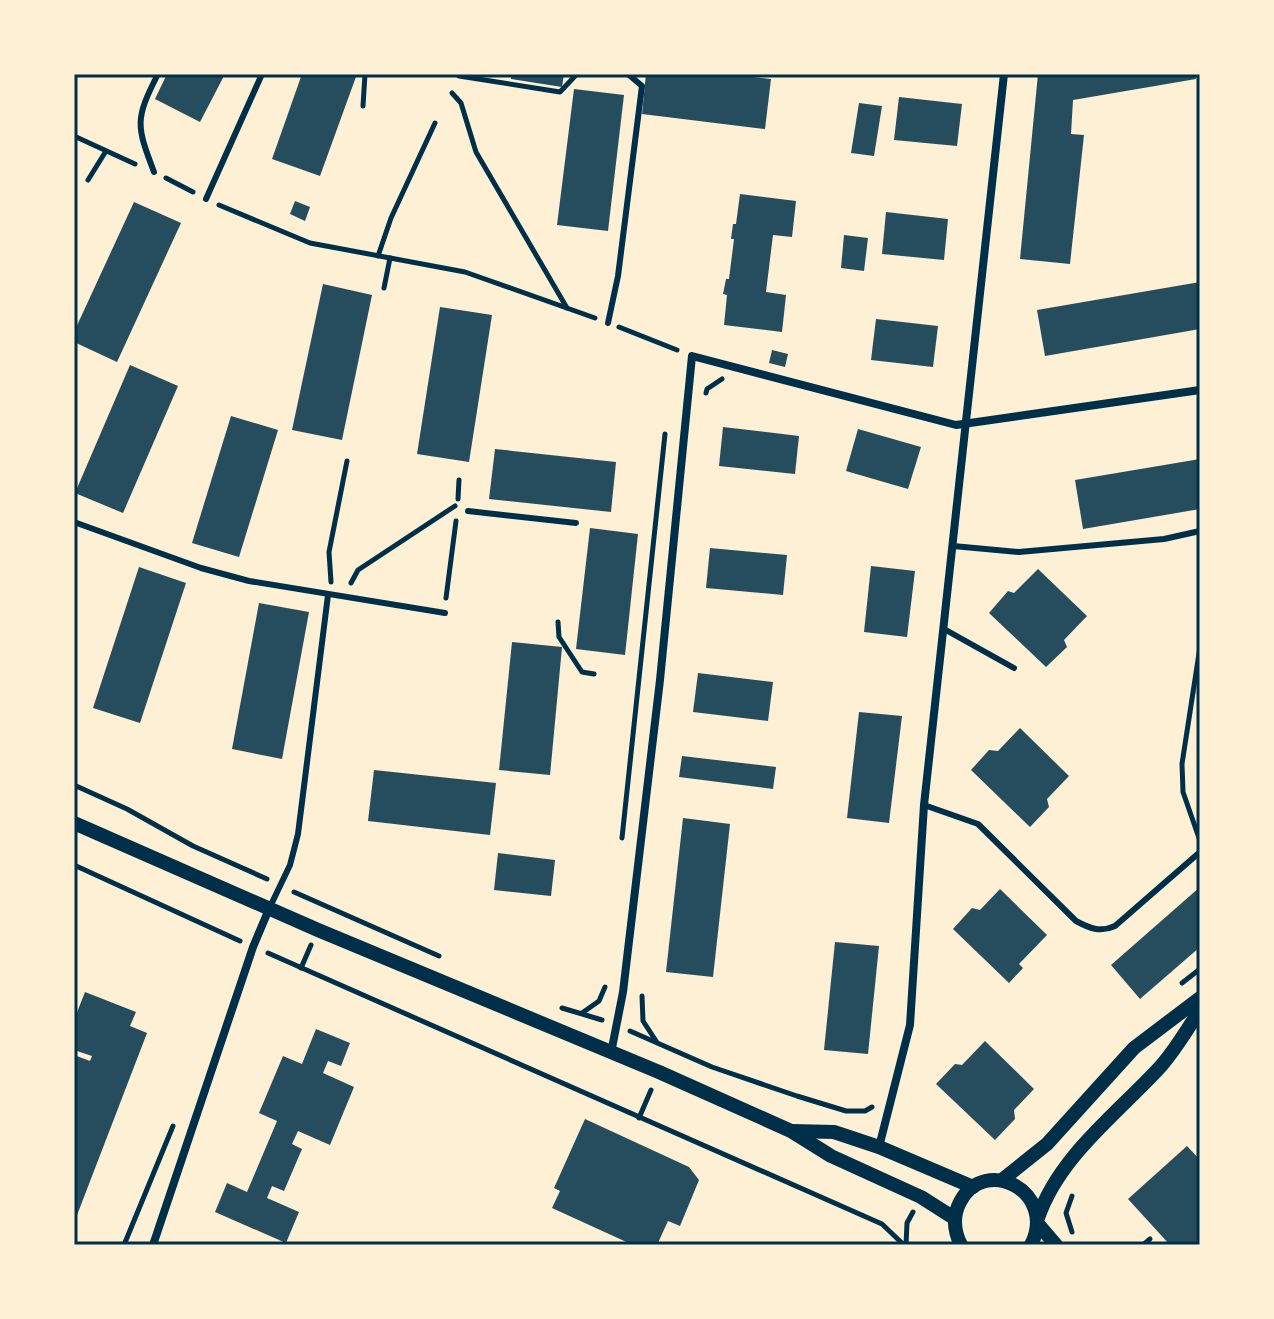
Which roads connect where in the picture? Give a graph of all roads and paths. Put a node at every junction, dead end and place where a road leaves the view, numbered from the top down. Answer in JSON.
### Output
{"nodes":[{"id":1,"x":158,"y":74,"type":"edge"},
{"id":2,"x":262,"y":74,"type":"edge"},
{"id":3,"x":365,"y":74,"type":"edge"},
{"id":4,"x":577,"y":74,"type":"edge"},
{"id":5,"x":628,"y":74,"type":"edge"},
{"id":6,"x":1004,"y":74,"type":"edge"},
{"id":7,"x":459,"y":76,"type":"edge"},
{"id":8,"x":452,"y":93,"type":"dead end"},
{"id":9,"x":363,"y":106,"type":"dead end"},
{"id":10,"x":435,"y":123,"type":"dead end"},
{"id":11,"x":74,"y":136,"type":"edge"},
{"id":12,"x":106,"y":151,"type":"junction"},
{"id":13,"x":154,"y":172,"type":"junction"},
{"id":14,"x":88,"y":180,"type":"dead end"},
{"id":15,"x":206,"y":199,"type":"junction"},
{"id":16,"x":378,"y":256,"type":"junction"},
{"id":17,"x":390,"y":258,"type":"junction"},
{"id":18,"x":384,"y":288,"type":"dead end"},
{"id":19,"x":567,"y":308,"type":"junction"},
{"id":20,"x":608,"y":323,"type":"junction"},
{"id":21,"x":692,"y":356,"type":"junction"},
{"id":22,"x":1200,"y":390,"type":"edge"},
{"id":23,"x":966,"y":425,"type":"junction"},
{"id":24,"x":665,"y":426,"type":"dead end"},
{"id":25,"x":347,"y":461,"type":"dead end"},
{"id":26,"x":459,"y":480,"type":"dead end"},
{"id":27,"x":458,"y":504,"type":"junction"},
{"id":28,"x":468,"y":511,"type":"dead end"},
{"id":29,"x":74,"y":522,"type":"edge"},
{"id":30,"x":576,"y":523,"type":"dead end"},
{"id":31,"x":1200,"y":531,"type":"edge"},
{"id":32,"x":953,"y":546,"type":"junction"},
{"id":33,"x":328,"y":595,"type":"junction"},
{"id":34,"x":344,"y":598,"type":"junction"},
{"id":35,"x":445,"y":613,"type":"joint"},
{"id":36,"x":558,"y":622,"type":"dead end"},
{"id":37,"x":944,"y":629,"type":"junction"},
{"id":38,"x":1200,"y":647,"type":"edge"},
{"id":39,"x":1014,"y":668,"type":"dead end"},
{"id":40,"x":594,"y":674,"type":"dead end"},
{"id":41,"x":74,"y":785,"type":"edge"},
{"id":42,"x":924,"y":805,"type":"junction"},
{"id":43,"x":74,"y":823,"type":"edge"},
{"id":44,"x":1200,"y":839,"type":"edge"},
{"id":45,"x":1200,"y":852,"type":"edge"},
{"id":46,"x":620,"y":853,"type":"dead end"},
{"id":47,"x":74,"y":865,"type":"edge"},
{"id":48,"x":279,"y":884,"type":"junction"},
{"id":49,"x":269,"y":909,"type":"junction"},
{"id":50,"x":253,"y":947,"type":"junction"},
{"id":51,"x":446,"y":959,"type":"dead end"},
{"id":52,"x":1200,"y":969,"type":"edge"},
{"id":53,"x":607,"y":980,"type":"dead end"},
{"id":54,"x":1172,"y":992,"type":"dead end"},
{"id":55,"x":1200,"y":998,"type":"edge"},
{"id":56,"x":562,"y":1008,"type":"dead end"},
{"id":57,"x":1200,"y":1010,"type":"edge"},
{"id":58,"x":582,"y":1013,"type":"junction"},
{"id":59,"x":618,"y":1026,"type":"junction"},
{"id":60,"x":611,"y":1053,"type":"junction"},
{"id":61,"x":659,"y":1072,"type":"junction"},
{"id":62,"x":878,"y":1094,"type":"dead end"},
{"id":63,"x":858,"y":1112,"type":"junction"},
{"id":64,"x":639,"y":1118,"type":"junction"},
{"id":65,"x":883,"y":1129,"type":"junction"},
{"id":66,"x":791,"y":1131,"type":"junction"},
{"id":67,"x":879,"y":1147,"type":"junction"},
{"id":68,"x":1002,"y":1180,"type":"junction"},
{"id":69,"x":973,"y":1187,"type":"junction"},
{"id":70,"x":1074,"y":1191,"type":"dead end"},
{"id":71,"x":1038,"y":1221,"type":"junction"},
{"id":72,"x":955,"y":1224,"type":"junction"},
{"id":73,"x":1073,"y":1238,"type":"dead end"},
{"id":74,"x":1150,"y":1239,"type":"dead end"},
{"id":75,"x":155,"y":1242,"type":"edge"},
{"id":76,"x":165,"y":1245,"type":"edge"},
{"id":77,"x":904,"y":1245,"type":"edge"},
{"id":78,"x":945,"y":1245,"type":"edge"},
{"id":79,"x":961,"y":1245,"type":"edge"},
{"id":80,"x":1031,"y":1245,"type":"edge"},
{"id":81,"x":1056,"y":1245,"type":"edge"},
{"id":82,"x":1143,"y":1245,"type":"edge"}],
"edges":[{"from":1,"to":13,"type":"lane"},
{"from":2,"to":15,"type":"lane"},
{"from":3,"to":9,"type":"path"},
{"from":4,"to":7,"type":"path"},
{"from":5,"to":20,"type":"lane"},
{"from":6,"to":23,"type":"street"},
{"from":8,"to":19,"type":"path"},
{"from":10,"to":16,"type":"path"},
{"from":11,"to":12,"type":"path"},
{"from":12,"to":13,"type":"path"},
{"from":12,"to":14,"type":"path"},
{"from":13,"to":15,"type":"path"},
{"from":15,"to":16,"type":"path"},
{"from":16,"to":17,"type":"path"},
{"from":17,"to":18,"type":"path"},
{"from":17,"to":19,"type":"path"},
{"from":19,"to":20,"type":"path"},
{"from":20,"to":21,"type":"path"},
{"from":21,"to":23,"type":"street"},
{"from":21,"to":59,"type":"street"},
{"from":22,"to":23,"type":"street"},
{"from":23,"to":32,"type":"street"},
{"from":24,"to":46,"type":"path"},
{"from":25,"to":33,"type":"path"},
{"from":26,"to":27,"type":"path"},
{"from":27,"to":34,"type":"path"},
{"from":27,"to":35,"type":"path"},
{"from":28,"to":30,"type":"lane"},
{"from":29,"to":33,"type":"lane"},
{"from":31,"to":32,"type":"lane"},
{"from":32,"to":37,"type":"street"},
{"from":33,"to":34,"type":"lane"},
{"from":33,"to":48,"type":"lane"},
{"from":34,"to":35,"type":"lane"},
{"from":36,"to":40,"type":"path"},
{"from":37,"to":39,"type":"lane"},
{"from":37,"to":42,"type":"street"},
{"from":38,"to":44,"type":"path"},
{"from":41,"to":48,"type":"path"},
{"from":42,"to":45,"type":"lane"},
{"from":42,"to":65,"type":"street"},
{"from":43,"to":49,"type":"street"},
{"from":47,"to":50,"type":"path"},
{"from":48,"to":49,"type":"lane"},
{"from":48,"to":51,"type":"path"},
{"from":49,"to":50,"type":"street"},
{"from":49,"to":60,"type":"street"},
{"from":50,"to":64,"type":"path"},
{"from":50,"to":75,"type":"street"},
{"from":52,"to":54,"type":"path"},
{"from":53,"to":58,"type":"path"},
{"from":55,"to":68,"type":"street"},
{"from":56,"to":58,"type":"path"},
{"from":57,"to":71,"type":"street"},
{"from":58,"to":59,"type":"path"},
{"from":59,"to":60,"type":"street"},
{"from":59,"to":63,"type":"path"},
{"from":60,"to":61,"type":"street"},
{"from":61,"to":64,"type":"path"},
{"from":61,"to":66,"type":"street"},
{"from":62,"to":63,"type":"path"},
{"from":63,"to":65,"type":"path"},
{"from":64,"to":77,"type":"path"},
{"from":65,"to":67,"type":"street"},
{"from":66,"to":67,"type":"street"},
{"from":66,"to":72,"type":"street"},
{"from":67,"to":69,"type":"street"},
{"from":68,"to":69,"type":"street"},
{"from":68,"to":71,"type":"street"},
{"from":69,"to":72,"type":"street"},
{"from":70,"to":73,"type":"path"},
{"from":71,"to":80,"type":"street"},
{"from":71,"to":81,"type":"street"},
{"from":72,"to":78,"type":"street"},
{"from":72,"to":79,"type":"street"},
{"from":74,"to":82,"type":"path"},
{"from":75,"to":76,"type":"street"}]}
